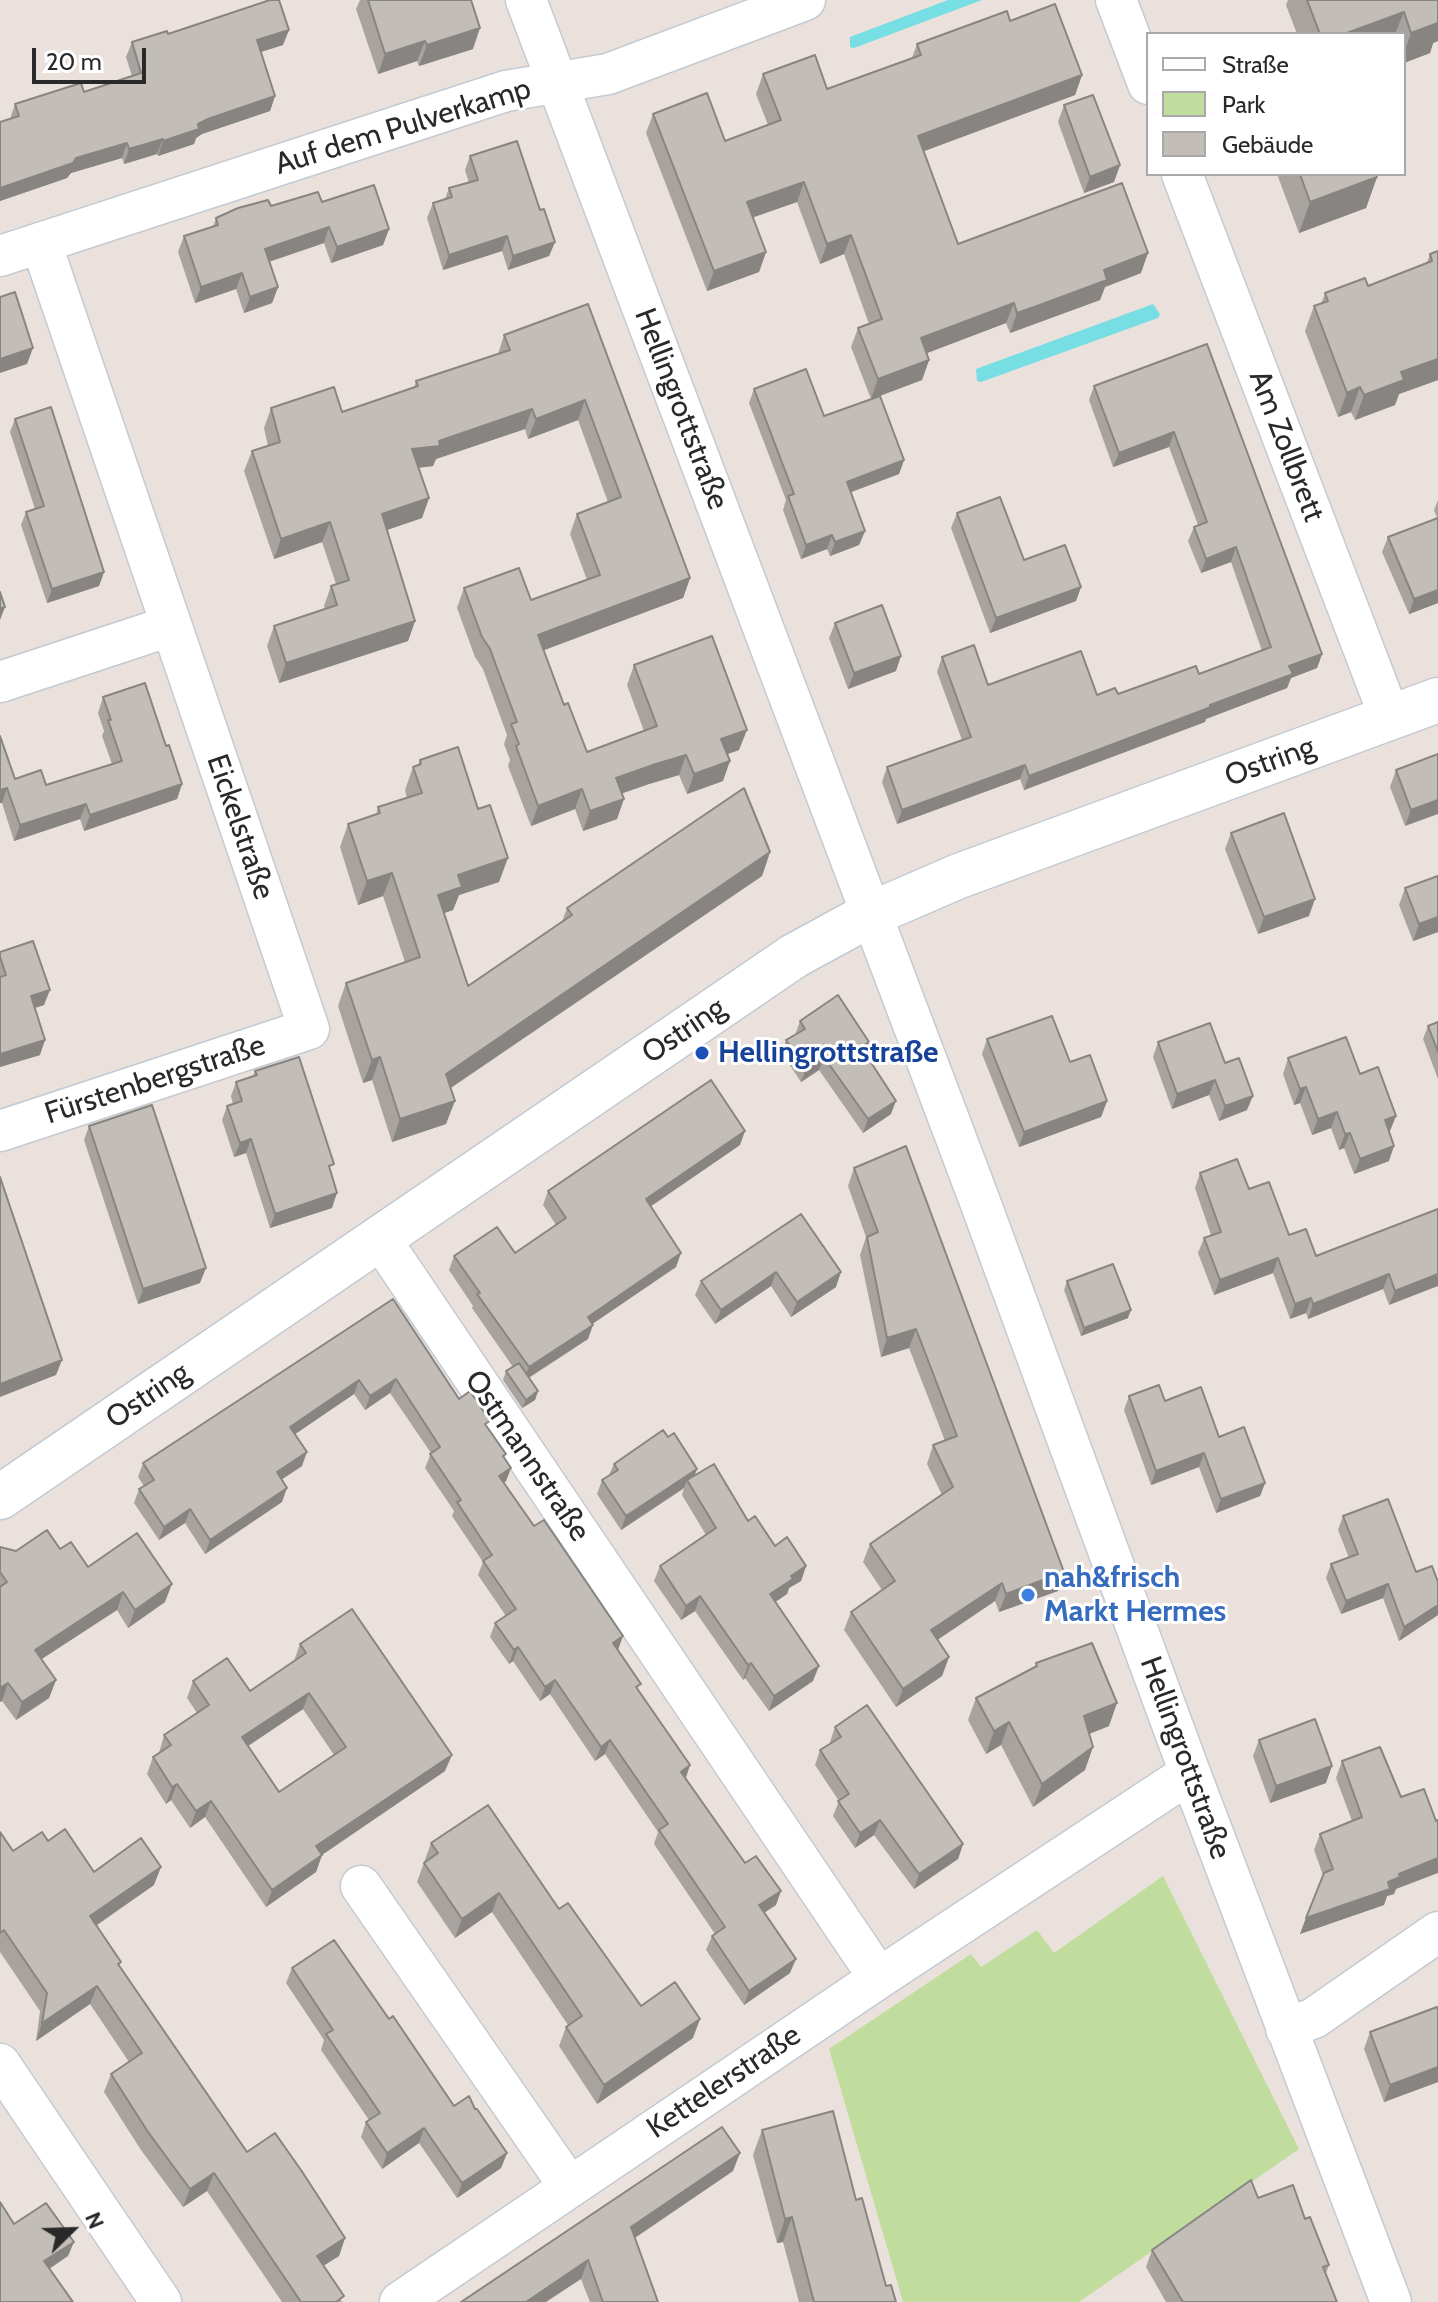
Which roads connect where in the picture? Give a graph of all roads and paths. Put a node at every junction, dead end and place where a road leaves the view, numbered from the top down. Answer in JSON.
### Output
{"nodes":[{"id":1,"x":526,"y":0,"type":"edge"},
{"id":2,"x":805,"y":0,"type":"edge"},
{"id":3,"x":1116,"y":0,"type":"edge"},
{"id":4,"x":1146,"y":79,"type":"edge"},
{"id":5,"x":557,"y":81,"type":"junction"},
{"id":6,"x":1183,"y":176,"type":"edge"},
{"id":7,"x":41,"y":243,"type":"junction"},
{"id":8,"x":0,"y":256,"type":"edge"},
{"id":9,"x":170,"y":626,"type":"junction"},
{"id":10,"x":0,"y":682,"type":"edge"},
{"id":11,"x":1438,"y":700,"type":"edge"},
{"id":12,"x":1390,"y":718,"type":"junction"},
{"id":13,"x":871,"y":914,"type":"junction"},
{"id":14,"x":309,"y":1029,"type":"joint"},
{"id":15,"x":0,"y":1131,"type":"edge"},
{"id":16,"x":379,"y":1237,"type":"junction"},
{"id":17,"x":0,"y":1497,"type":"edge"},
{"id":18,"x":1190,"y":1773,"type":"junction"},
{"id":19,"x":361,"y":1886,"type":"dead end"},
{"id":20,"x":1438,"y":1932,"type":"edge"},
{"id":21,"x":879,"y":1978,"type":"junction"},
{"id":22,"x":1286,"y":2029,"type":"junction"},
{"id":23,"x":0,"y":2064,"type":"edge"},
{"id":24,"x":569,"y":2186,"type":"junction"},
{"id":25,"x":161,"y":2302,"type":"edge"},
{"id":26,"x":400,"y":2302,"type":"edge"},
{"id":27,"x":1391,"y":2302,"type":"edge"}],
"edges":[{"from":1,"to":5,"type":"street","name":"Hellingrottstraße"},
{"from":2,"to":5,"type":"street","name":"Auf dem Pulverkamp"},
{"from":3,"to":4,"type":"street"},
{"from":5,"to":7,"type":"street","name":"Auf dem Pulverkamp"},
{"from":5,"to":13,"type":"street","name":"Hellingrottstraße"},
{"from":6,"to":12,"type":"street","name":"Am Zollbrett"},
{"from":7,"to":8,"type":"street","name":"Auf dem Pulverkamp"},
{"from":7,"to":9,"type":"street","name":"Eickelstraße"},
{"from":9,"to":10,"type":"street"},
{"from":9,"to":14,"type":"street","name":"Eickelstraße"},
{"from":11,"to":12,"type":"street","name":"Ostring"},
{"from":12,"to":13,"type":"street","name":"Ostring"},
{"from":13,"to":16,"type":"street","name":"Ostring"},
{"from":13,"to":18,"type":"street","name":"Hellingrottstraße"},
{"from":14,"to":15,"type":"street","name":"Fürstenbergstraße"},
{"from":16,"to":17,"type":"street","name":"Ostring"},
{"from":16,"to":21,"type":"street","name":"Ostmannstraße"},
{"from":18,"to":21,"type":"street","name":"Kettelerstraße"},
{"from":18,"to":22,"type":"street","name":"Hellingrottstraße"},
{"from":19,"to":24,"type":"street"},
{"from":20,"to":22,"type":"street"},
{"from":21,"to":24,"type":"street","name":"Kettelerstraße"},
{"from":22,"to":27,"type":"street","name":"Hellingrottstraße"},
{"from":23,"to":25,"type":"street"},
{"from":24,"to":26,"type":"street","name":"Kettelerstraße"}]}
